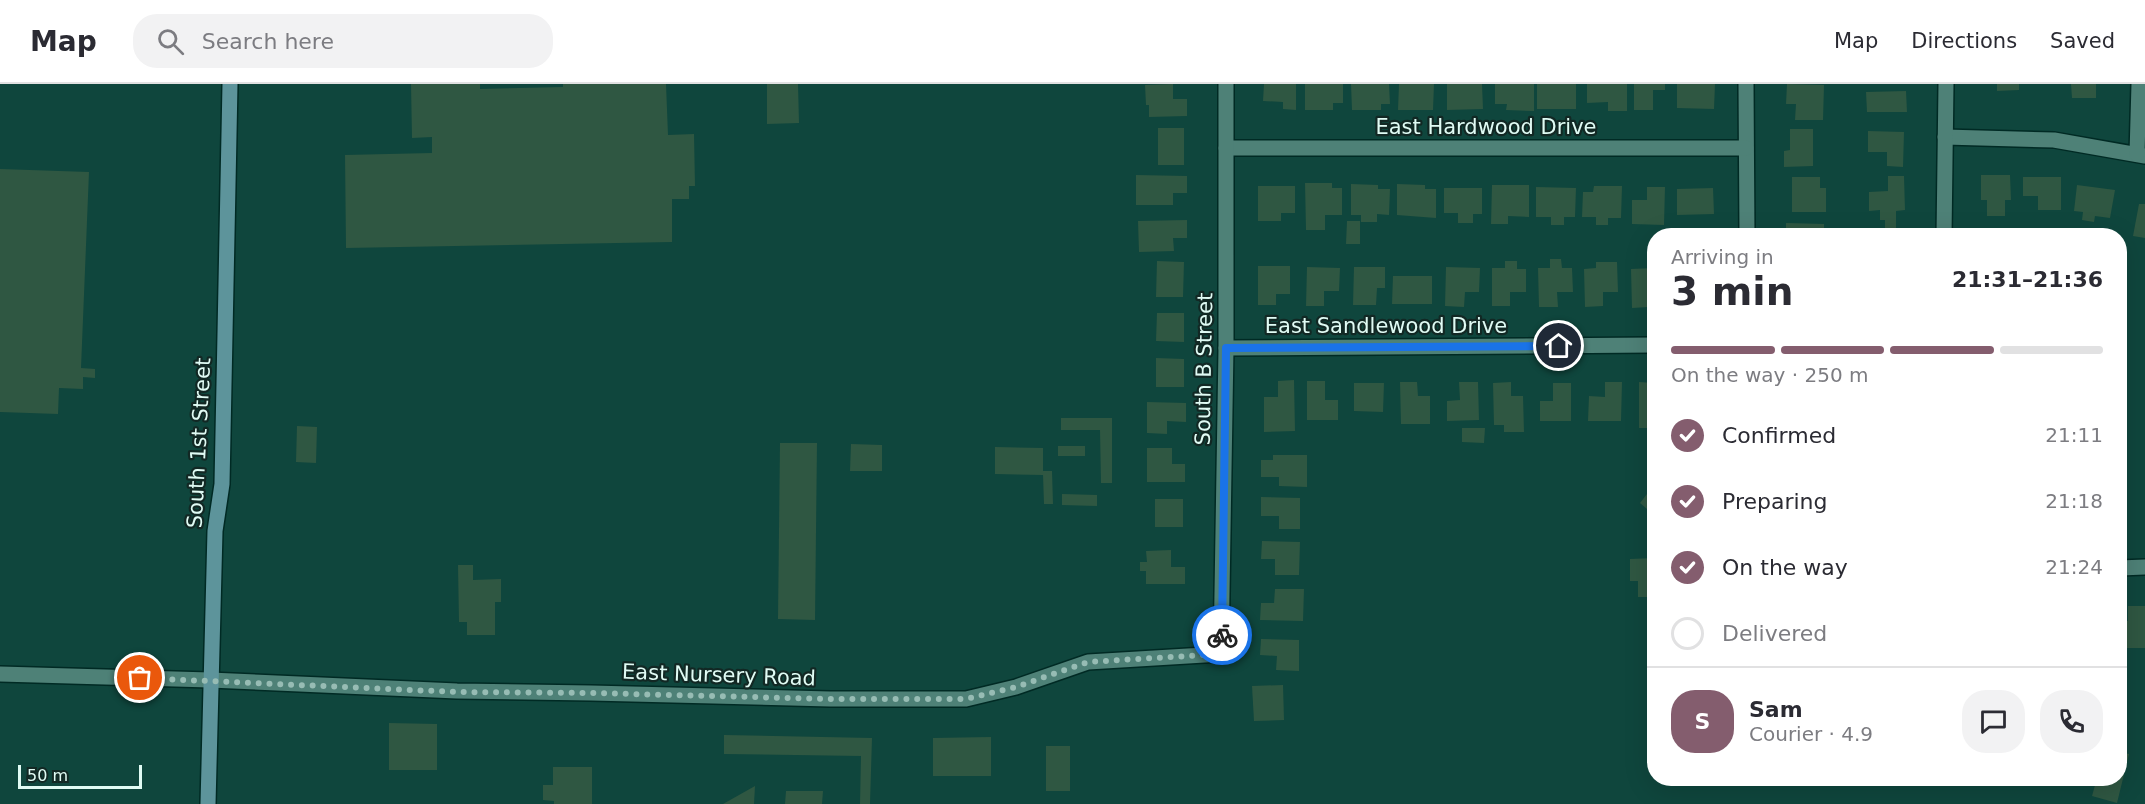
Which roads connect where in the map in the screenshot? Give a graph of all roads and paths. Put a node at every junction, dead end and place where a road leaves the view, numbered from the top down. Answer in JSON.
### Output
{"nodes":[{"id":1,"x":230,"y":84,"type":"edge"},
{"id":2,"x":1226,"y":84,"type":"edge"},
{"id":3,"x":1746,"y":84,"type":"edge"},
{"id":4,"x":1946,"y":84,"type":"edge"},
{"id":5,"x":2139,"y":84,"type":"edge"},
{"id":6,"x":1946,"y":137,"type":"junction"},
{"id":7,"x":1226,"y":148,"type":"junction"},
{"id":8,"x":1746,"y":148,"type":"junction"},
{"id":9,"x":2141,"y":155,"type":"edge"},
{"id":10,"x":1747,"y":228,"type":"edge"},
{"id":11,"x":1944,"y":228,"type":"edge"},
{"id":12,"x":1647,"y":345,"type":"edge"},
{"id":13,"x":1226,"y":348,"type":"junction"},
{"id":14,"x":2145,"y":567,"type":"edge"},
{"id":15,"x":2127,"y":568,"type":"edge"},
{"id":16,"x":1221,"y":654,"type":"joint"},
{"id":17,"x":0,"y":674,"type":"edge"},
{"id":18,"x":210,"y":680,"type":"junction"},
{"id":19,"x":208,"y":804,"type":"edge"}],
"edges":[{"from":1,"to":18,"type":"main road","name":"South 1st Street"},
{"from":2,"to":7,"type":"street","name":"South B Street"},
{"from":3,"to":8,"type":"street"},
{"from":4,"to":6,"type":"street"},
{"from":5,"to":9,"type":"street"},
{"from":6,"to":9,"type":"street"},
{"from":6,"to":11,"type":"street"},
{"from":7,"to":8,"type":"street","name":"East Hardwood Drive"},
{"from":7,"to":13,"type":"street","name":"South B Street"},
{"from":8,"to":10,"type":"street"},
{"from":12,"to":13,"type":"street","name":"East Sandlewood Drive"},
{"from":13,"to":16,"type":"street","name":"South B Street"},
{"from":14,"to":15,"type":"street"},
{"from":16,"to":18,"type":"street","name":"East Nursery Road"},
{"from":17,"to":18,"type":"street","name":"East Nursery Road"},
{"from":18,"to":19,"type":"main road","name":"South 1st Street"}]}
